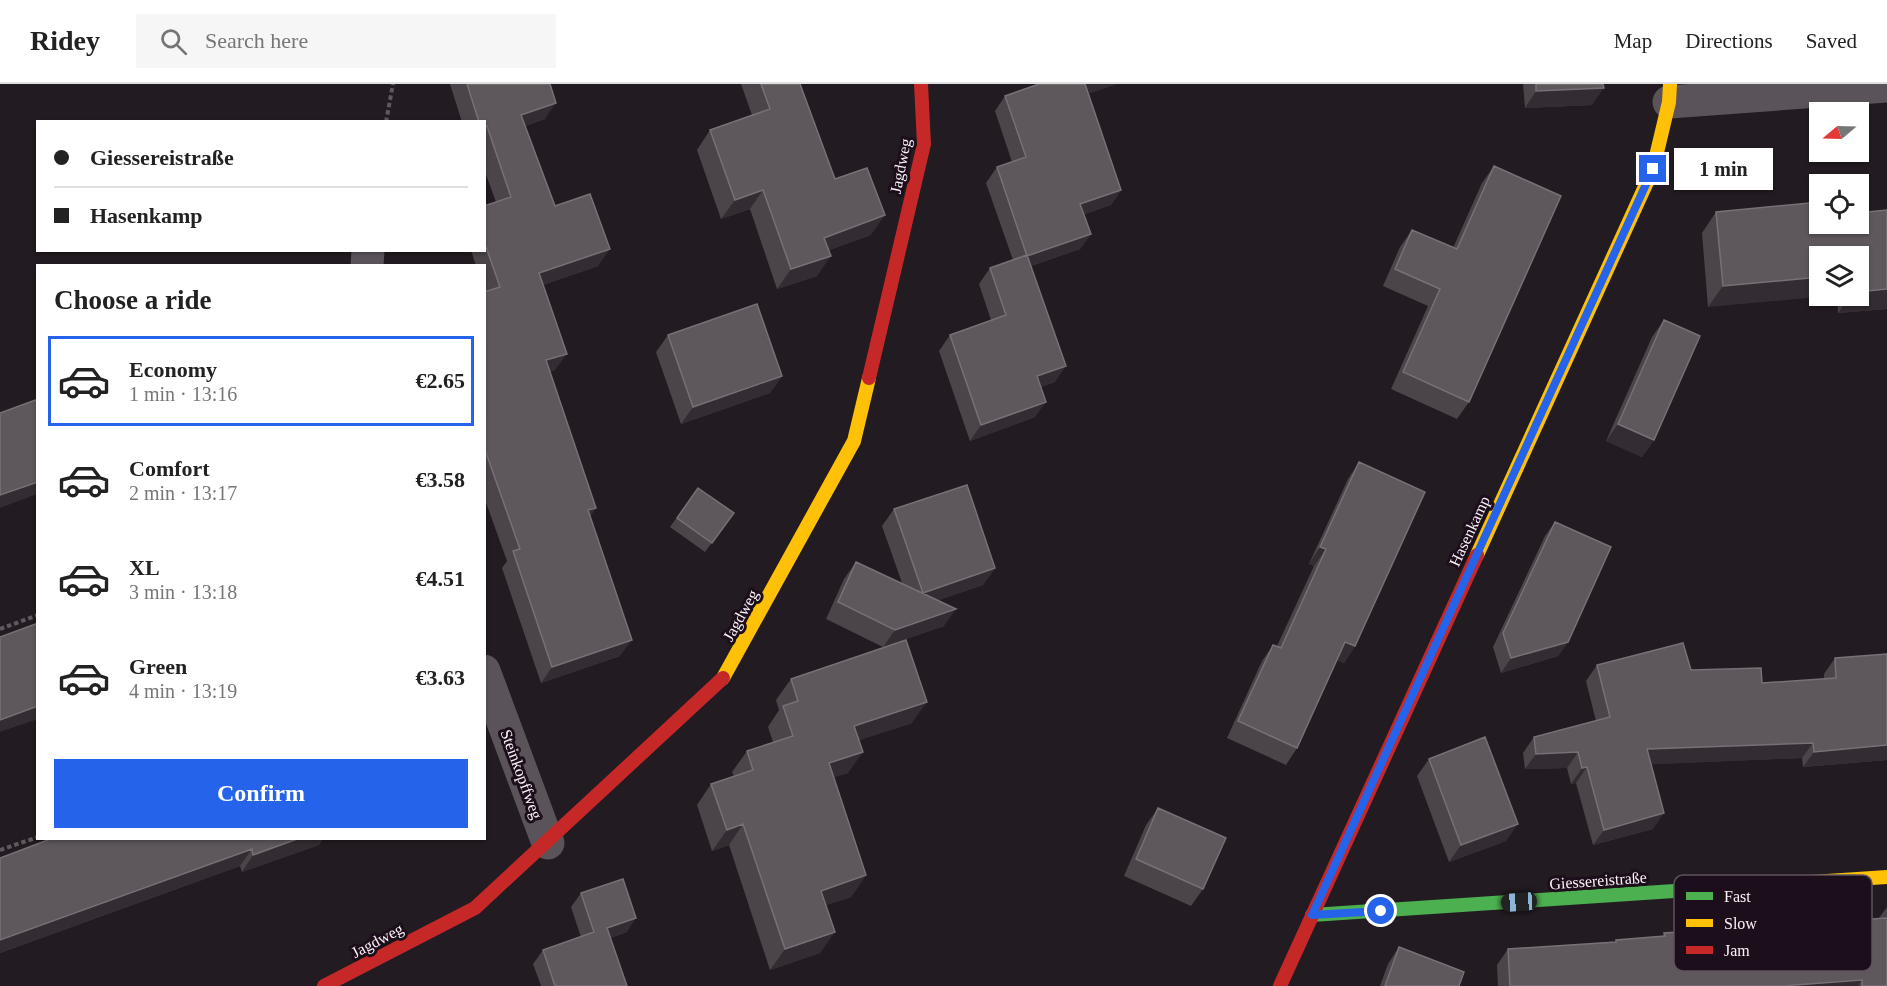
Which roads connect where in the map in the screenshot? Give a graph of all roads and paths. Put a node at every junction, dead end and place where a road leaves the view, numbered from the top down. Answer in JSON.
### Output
{"nodes":[{"id":1,"x":393,"y":84,"type":"edge"},
{"id":2,"x":921,"y":84,"type":"edge"},
{"id":3,"x":1887,"y":86,"type":"edge"},
{"id":4,"x":1670,"y":93,"type":"edge"},
{"id":5,"x":386,"y":120,"type":"edge"},
{"id":6,"x":36,"y":616,"type":"edge"},
{"id":7,"x":0,"y":629,"type":"edge"},
{"id":8,"x":486,"y":676,"type":"edge"},
{"id":9,"x":36,"y":838,"type":"edge"},
{"id":10,"x":548,"y":843,"type":"junction"},
{"id":11,"x":0,"y":850,"type":"edge"},
{"id":12,"x":1887,"y":877,"type":"edge"},
{"id":13,"x":1872,"y":878,"type":"edge"},
{"id":14,"x":1674,"y":891,"type":"edge"},
{"id":15,"x":1312,"y":915,"type":"junction"},
{"id":16,"x":324,"y":986,"type":"edge"},
{"id":17,"x":1280,"y":986,"type":"edge"}],
"edges":[{"from":1,"to":5,"type":"path"},
{"from":2,"to":10,"type":"street","name":"Jagdweg"},
{"from":3,"to":4,"type":"street"},
{"from":4,"to":15,"type":"street","name":"Hasenkamp"},
{"from":6,"to":7,"type":"path"},
{"from":8,"to":10,"type":"street","name":"Steinkopffweg"},
{"from":9,"to":11,"type":"path"},
{"from":10,"to":16,"type":"street","name":"Jagdweg"},
{"from":12,"to":13,"type":"street","name":"Giessereistraße"},
{"from":14,"to":15,"type":"street","name":"Giessereistraße"},
{"from":15,"to":17,"type":"street","name":"Hasenkamp"}]}
